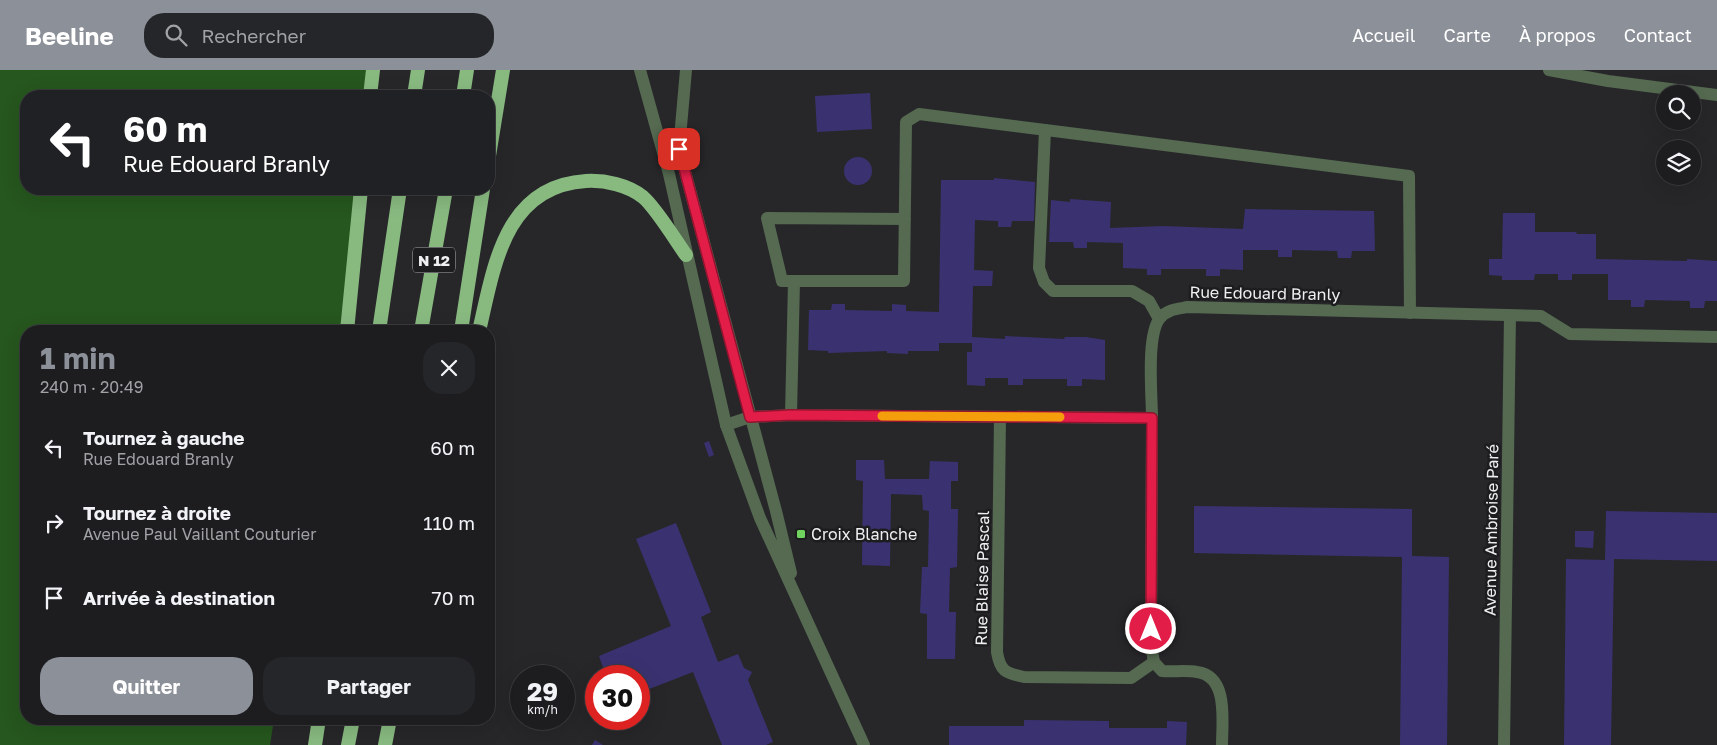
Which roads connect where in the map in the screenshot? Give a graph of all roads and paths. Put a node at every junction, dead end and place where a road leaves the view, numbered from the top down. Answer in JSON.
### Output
{"nodes":[{"id":1,"x":373,"y":70,"type":"edge"},
{"id":2,"x":418,"y":70,"type":"edge"},
{"id":3,"x":467,"y":70,"type":"edge"},
{"id":4,"x":503,"y":70,"type":"edge"},
{"id":5,"x":640,"y":70,"type":"edge"},
{"id":6,"x":686,"y":70,"type":"edge"},
{"id":7,"x":1549,"y":70,"type":"edge"},
{"id":8,"x":371,"y":90,"type":"edge"},
{"id":9,"x":415,"y":90,"type":"edge"},
{"id":10,"x":464,"y":90,"type":"edge"},
{"id":11,"x":1717,"y":95,"type":"edge"},
{"id":12,"x":495,"y":119,"type":"edge"},
{"id":13,"x":1045,"y":130,"type":"junction"},
{"id":14,"x":360,"y":195,"type":"edge"},
{"id":15,"x":399,"y":195,"type":"edge"},
{"id":16,"x":445,"y":195,"type":"edge"},
{"id":17,"x":483,"y":195,"type":"edge"},
{"id":18,"x":905,"y":219,"type":"junction"},
{"id":19,"x":686,"y":255,"type":"junction"},
{"id":20,"x":794,"y":281,"type":"junction"},
{"id":21,"x":1410,"y":313,"type":"junction"},
{"id":22,"x":1510,"y":316,"type":"junction"},
{"id":23,"x":1159,"y":319,"type":"junction"},
{"id":24,"x":348,"y":325,"type":"edge"},
{"id":25,"x":380,"y":325,"type":"edge"},
{"id":26,"x":423,"y":325,"type":"edge"},
{"id":27,"x":462,"y":325,"type":"edge"},
{"id":28,"x":480,"y":325,"type":"edge"},
{"id":29,"x":1717,"y":337,"type":"edge"},
{"id":30,"x":791,"y":415,"type":"junction"},
{"id":31,"x":750,"y":417,"type":"junction"},
{"id":32,"x":1000,"y":417,"type":"junction"},
{"id":33,"x":1152,"y":418,"type":"junction"},
{"id":34,"x":726,"y":425,"type":"junction"},
{"id":35,"x":797,"y":600,"type":"junction"},
{"id":36,"x":1154,"y":662,"type":"junction"},
{"id":37,"x":318,"y":725,"type":"edge"},
{"id":38,"x":352,"y":725,"type":"edge"},
{"id":39,"x":389,"y":725,"type":"edge"},
{"id":40,"x":315,"y":745,"type":"edge"},
{"id":41,"x":348,"y":745,"type":"edge"},
{"id":42,"x":385,"y":745,"type":"edge"},
{"id":43,"x":864,"y":745,"type":"edge"},
{"id":44,"x":1222,"y":745,"type":"edge"},
{"id":45,"x":1504,"y":745,"type":"edge"}],
"edges":[{"from":1,"to":8,"type":"highway"},
{"from":2,"to":9,"type":"highway"},
{"from":3,"to":10,"type":"highway"},
{"from":4,"to":12,"type":"highway"},
{"from":5,"to":19,"type":"street"},
{"from":6,"to":31,"type":"street"},
{"from":7,"to":11,"type":"street"},
{"from":13,"to":18,"type":"street"},
{"from":13,"to":21,"type":"street"},
{"from":13,"to":23,"type":"street"},
{"from":14,"to":24,"type":"highway"},
{"from":15,"to":25,"type":"highway","number":"N 12"},
{"from":16,"to":26,"type":"highway","number":"N 12"},
{"from":17,"to":27,"type":"highway"},
{"from":18,"to":20,"type":"street"},
{"from":18,"to":20,"type":"street"},
{"from":19,"to":28,"type":"highway"},
{"from":19,"to":34,"type":"street"},
{"from":20,"to":30,"type":"street"},
{"from":21,"to":22,"type":"street","name":"Rue Edouard Branly"},
{"from":21,"to":23,"type":"street","name":"Rue Edouard Branly"},
{"from":22,"to":29,"type":"street","name":"Rue Edouard Branly"},
{"from":22,"to":45,"type":"street","name":"Avenue Ambroise Paré"},
{"from":23,"to":33,"type":"street"},
{"from":30,"to":31,"type":"street"},
{"from":30,"to":32,"type":"street"},
{"from":31,"to":34,"type":"street"},
{"from":31,"to":35,"type":"street"},
{"from":32,"to":33,"type":"street"},
{"from":32,"to":36,"type":"street","name":"Rue Blaise Pascal"},
{"from":33,"to":36,"type":"street"},
{"from":34,"to":35,"type":"street"},
{"from":35,"to":43,"type":"street"},
{"from":36,"to":44,"type":"street"},
{"from":37,"to":40,"type":"highway"},
{"from":38,"to":41,"type":"highway"},
{"from":39,"to":42,"type":"highway"}]}
